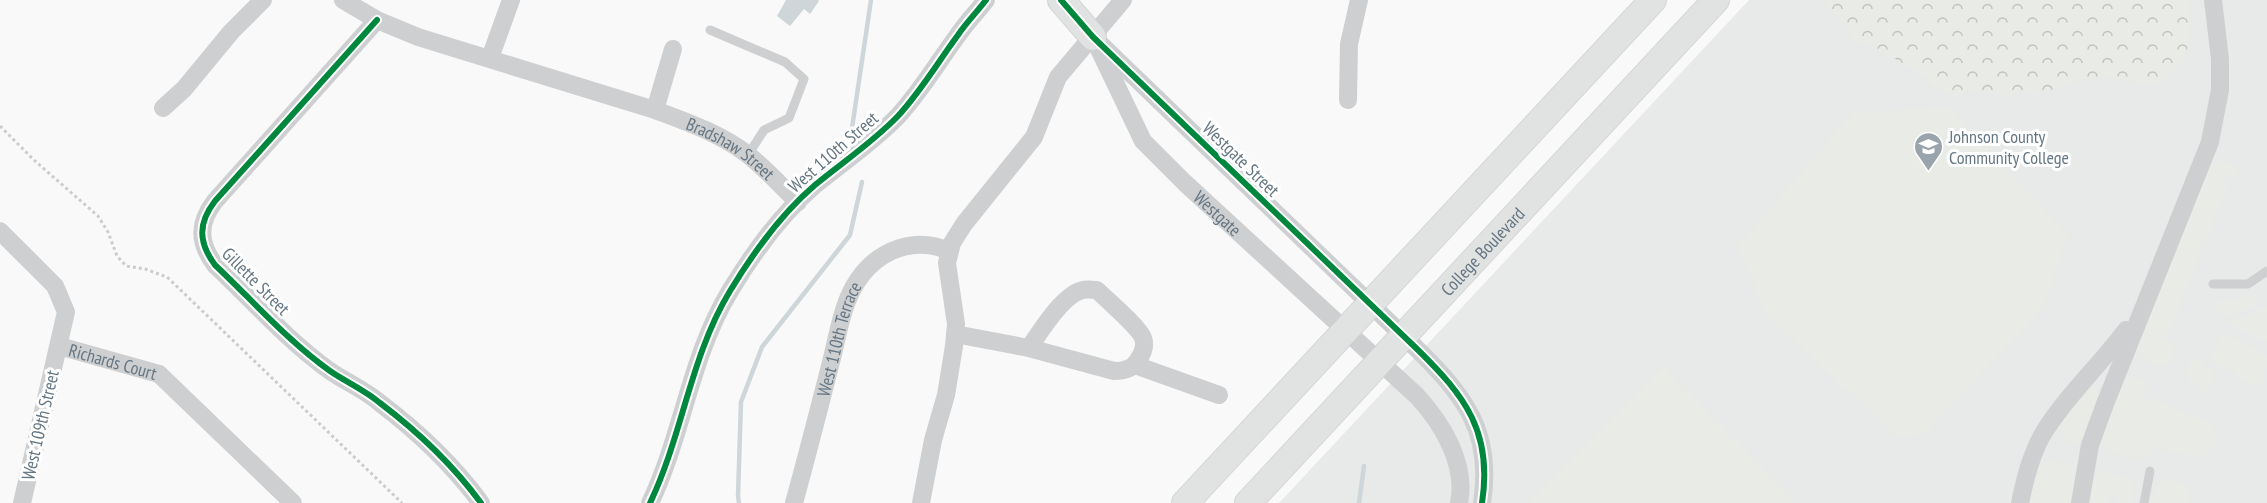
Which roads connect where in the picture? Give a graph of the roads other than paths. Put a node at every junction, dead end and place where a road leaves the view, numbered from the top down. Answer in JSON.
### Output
{"nodes":[{"id":1,"x":263,"y":0,"type":"edge"},
{"id":2,"x":343,"y":0,"type":"edge"},
{"id":3,"x":511,"y":0,"type":"edge"},
{"id":4,"x":986,"y":0,"type":"edge"},
{"id":5,"x":1061,"y":0,"type":"edge"},
{"id":6,"x":1123,"y":0,"type":"edge"},
{"id":7,"x":1359,"y":0,"type":"edge"},
{"id":8,"x":1653,"y":0,"type":"edge"},
{"id":9,"x":1716,"y":0,"type":"edge"},
{"id":10,"x":2214,"y":0,"type":"edge"},
{"id":11,"x":377,"y":20,"type":"junction"},
{"id":12,"x":710,"y":30,"type":"dead end"},
{"id":13,"x":1094,"y":37,"type":"junction"},
{"id":14,"x":673,"y":49,"type":"dead end"},
{"id":15,"x":490,"y":58,"type":"junction"},
{"id":16,"x":1348,"y":100,"type":"dead end"},
{"id":17,"x":164,"y":108,"type":"dead end"},
{"id":18,"x":655,"y":110,"type":"junction"},
{"id":19,"x":748,"y":154,"type":"junction"},
{"id":20,"x":798,"y":202,"type":"junction"},
{"id":21,"x":0,"y":231,"type":"edge"},
{"id":22,"x":949,"y":251,"type":"junction"},
{"id":23,"x":2267,"y":271,"type":"edge"},
{"id":24,"x":2213,"y":284,"type":"dead end"},
{"id":25,"x":1370,"y":304,"type":"junction"},
{"id":26,"x":2143,"y":307,"type":"junction"},
{"id":27,"x":1346,"y":331,"type":"junction"},
{"id":28,"x":955,"y":334,"type":"junction"},
{"id":29,"x":1404,"y":337,"type":"junction"},
{"id":30,"x":59,"y":346,"type":"junction"},
{"id":31,"x":1029,"y":348,"type":"junction"},
{"id":32,"x":1380,"y":362,"type":"junction"},
{"id":33,"x":1135,"y":365,"type":"junction"},
{"id":34,"x":1219,"y":395,"type":"dead end"},
{"id":35,"x":2150,"y":471,"type":"dead end"},
{"id":36,"x":22,"y":503,"type":"edge"},
{"id":37,"x":293,"y":503,"type":"edge"},
{"id":38,"x":480,"y":503,"type":"edge"},
{"id":39,"x":650,"y":503,"type":"edge"},
{"id":40,"x":794,"y":503,"type":"edge"},
{"id":41,"x":921,"y":503,"type":"edge"},
{"id":42,"x":1185,"y":503,"type":"edge"},
{"id":43,"x":1248,"y":503,"type":"edge"},
{"id":44,"x":1459,"y":503,"type":"edge"},
{"id":45,"x":1482,"y":503,"type":"edge"},
{"id":46,"x":2020,"y":503,"type":"edge"},
{"id":47,"x":2080,"y":503,"type":"edge"},
{"id":48,"x":2144,"y":503,"type":"edge"}],
"edges":[{"from":1,"to":17,"type":"street"},
{"from":2,"to":11,"type":"street","name":"Bradshaw Street"},
{"from":3,"to":15,"type":"street"},
{"from":4,"to":20,"type":"street","name":"West 110th Street"},
{"from":5,"to":13,"type":"main road","name":"Westgate Street"},
{"from":6,"to":13,"type":"street"},
{"from":7,"to":16,"type":"street"},
{"from":8,"to":25,"type":"main road"},
{"from":9,"to":29,"type":"main road","name":"College Boulevard"},
{"from":10,"to":26,"type":"street"},
{"from":11,"to":15,"type":"street","name":"Bradshaw Street"},
{"from":11,"to":38,"type":"street","name":"Gillette Street"},
{"from":12,"to":19,"type":"lane"},
{"from":13,"to":22,"type":"street"},
{"from":13,"to":25,"type":"street","name":"Westgate Street"},
{"from":13,"to":27,"type":"street","name":"Westgate"},
{"from":14,"to":18,"type":"street"},
{"from":15,"to":18,"type":"street","name":"Bradshaw Street"},
{"from":18,"to":19,"type":"street","name":"Bradshaw Street"},
{"from":19,"to":20,"type":"street","name":"Bradshaw Street"},
{"from":20,"to":39,"type":"street","name":"West 110th Street"},
{"from":21,"to":30,"type":"street","name":"Richards Court"},
{"from":22,"to":28,"type":"street"},
{"from":22,"to":40,"type":"street","name":"West 110th Terrace"},
{"from":23,"to":24,"type":"lane"},
{"from":25,"to":27,"type":"main road"},
{"from":25,"to":29,"type":"street","name":"Westgate Street"},
{"from":26,"to":46,"type":"street"},
{"from":26,"to":47,"type":"street"},
{"from":27,"to":32,"type":"street","name":"Westgate"},
{"from":27,"to":42,"type":"main road"},
{"from":28,"to":31,"type":"street"},
{"from":28,"to":41,"type":"street"},
{"from":29,"to":32,"type":"main road","name":"College Boulevard"},
{"from":29,"to":45,"type":"street","name":"Westgate Street"},
{"from":30,"to":36,"type":"street","name":"West 109th Street"},
{"from":30,"to":37,"type":"street","name":"Richards Court"},
{"from":31,"to":33,"type":"street"},
{"from":31,"to":33,"type":"street"},
{"from":32,"to":43,"type":"main road","name":"College Boulevard"},
{"from":32,"to":44,"type":"street","name":"Westgate"},
{"from":33,"to":34,"type":"street"},
{"from":35,"to":48,"type":"lane"}]}
